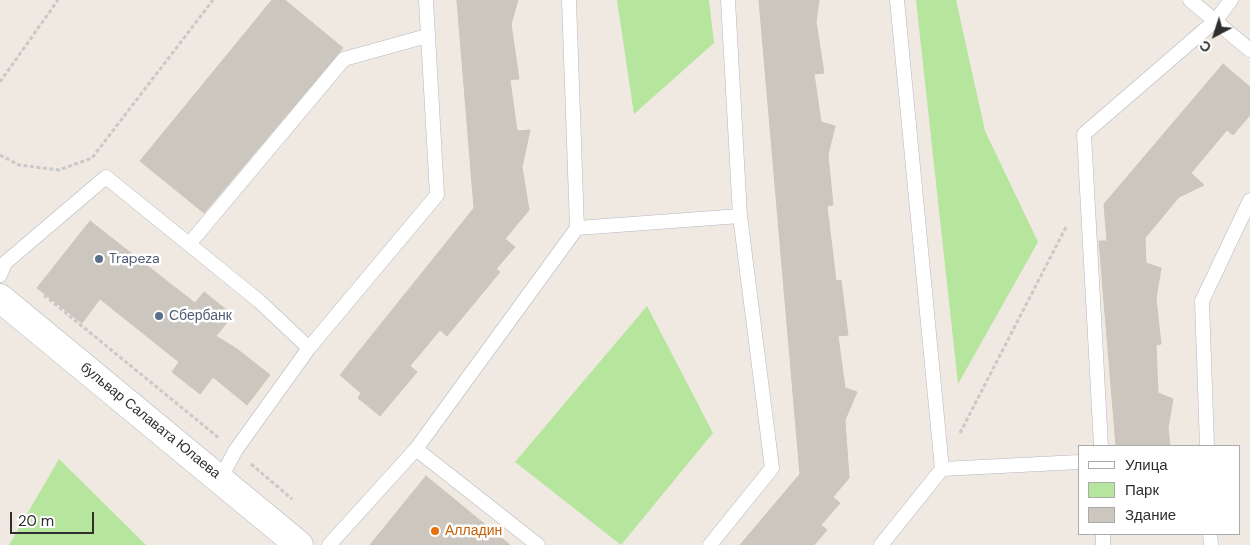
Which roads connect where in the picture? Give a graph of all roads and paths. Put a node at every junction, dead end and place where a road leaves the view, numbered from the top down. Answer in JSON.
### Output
{"nodes":[{"id":1,"x":58,"y":0,"type":"edge"},
{"id":2,"x":213,"y":0,"type":"edge"},
{"id":3,"x":426,"y":0,"type":"edge"},
{"id":4,"x":569,"y":0,"type":"edge"},
{"id":5,"x":728,"y":0,"type":"edge"},
{"id":6,"x":897,"y":0,"type":"edge"},
{"id":7,"x":1190,"y":0,"type":"edge"},
{"id":8,"x":1231,"y":0,"type":"edge"},
{"id":9,"x":1216,"y":20,"type":"junction"},
{"id":10,"x":427,"y":36,"type":"junction"},
{"id":11,"x":1250,"y":50,"type":"edge"},
{"id":12,"x":0,"y":82,"type":"edge"},
{"id":13,"x":0,"y":155,"type":"edge"},
{"id":14,"x":1087,"y":187,"type":"junction"},
{"id":15,"x":1250,"y":200,"type":"edge"},
{"id":16,"x":740,"y":216,"type":"junction"},
{"id":17,"x":577,"y":228,"type":"junction"},
{"id":18,"x":190,"y":243,"type":"junction"},
{"id":19,"x":0,"y":275,"type":"edge"},
{"id":20,"x":44,"y":294,"type":"dead end"},
{"id":21,"x":0,"y":298,"type":"edge"},
{"id":22,"x":309,"y":348,"type":"junction"},
{"id":23,"x":1101,"y":445,"type":"edge"},
{"id":24,"x":1207,"y":445,"type":"edge"},
{"id":25,"x":416,"y":449,"type":"junction"},
{"id":26,"x":236,"y":451,"type":"junction"},
{"id":27,"x":1078,"y":462,"type":"edge"},
{"id":28,"x":942,"y":468,"type":"junction"},
{"id":29,"x":221,"y":478,"type":"junction"},
{"id":30,"x":293,"y":500,"type":"dead end"},
{"id":31,"x":299,"y":545,"type":"edge"},
{"id":32,"x":329,"y":545,"type":"edge"},
{"id":33,"x":538,"y":545,"type":"edge"},
{"id":34,"x":710,"y":545,"type":"edge"},
{"id":35,"x":881,"y":545,"type":"edge"}],
"edges":[{"from":1,"to":12,"type":"path"},
{"from":2,"to":13,"type":"path"},
{"from":3,"to":10,"type":"lane"},
{"from":4,"to":17,"type":"lane"},
{"from":5,"to":16,"type":"lane"},
{"from":6,"to":28,"type":"lane"},
{"from":7,"to":9,"type":"lane"},
{"from":8,"to":9,"type":"lane"},
{"from":9,"to":11,"type":"lane"},
{"from":9,"to":14,"type":"lane"},
{"from":10,"to":18,"type":"lane"},
{"from":10,"to":22,"type":"lane"},
{"from":14,"to":23,"type":"lane"},
{"from":14,"to":28,"type":"path"},
{"from":15,"to":24,"type":"lane"},
{"from":16,"to":17,"type":"lane"},
{"from":16,"to":34,"type":"lane"},
{"from":17,"to":25,"type":"lane"},
{"from":18,"to":19,"type":"lane"},
{"from":18,"to":22,"type":"lane"},
{"from":20,"to":26,"type":"path"},
{"from":21,"to":29,"type":"street","name":"бульвар Салавата Юлаева"},
{"from":22,"to":26,"type":"lane"},
{"from":25,"to":32,"type":"lane"},
{"from":25,"to":33,"type":"lane"},
{"from":26,"to":29,"type":"lane"},
{"from":26,"to":30,"type":"path"},
{"from":27,"to":28,"type":"lane"},
{"from":28,"to":35,"type":"lane"},
{"from":29,"to":31,"type":"street","name":"бульвар Салавата Юлаева"}]}
